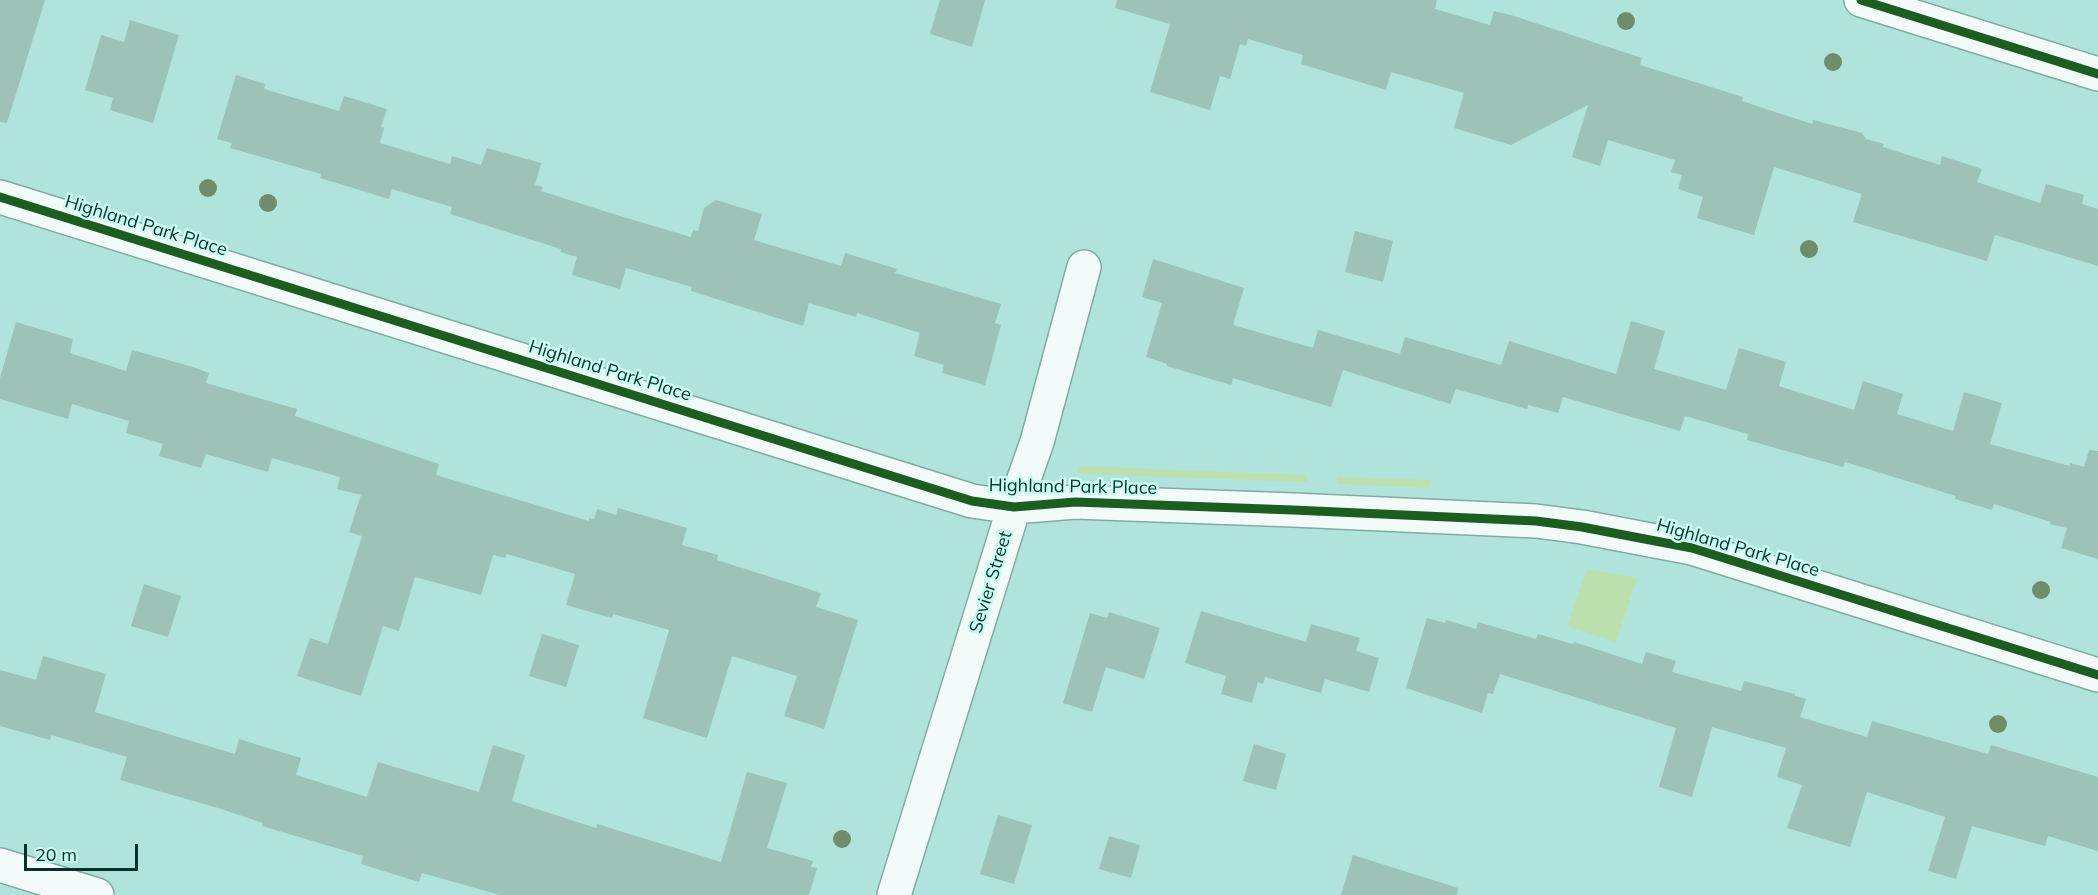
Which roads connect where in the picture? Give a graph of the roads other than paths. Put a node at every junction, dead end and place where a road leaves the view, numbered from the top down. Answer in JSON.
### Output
{"nodes":[{"id":1,"x":1861,"y":0,"type":"edge"},
{"id":2,"x":2098,"y":74,"type":"edge"},
{"id":3,"x":0,"y":197,"type":"edge"},
{"id":4,"x":1084,"y":267,"type":"dead end"},
{"id":5,"x":1014,"y":507,"type":"junction"},
{"id":6,"x":2098,"y":675,"type":"edge"},
{"id":7,"x":0,"y":865,"type":"edge"},
{"id":8,"x":97,"y":895,"type":"edge"},
{"id":9,"x":894,"y":895,"type":"edge"}],
"edges":[{"from":1,"to":2,"type":"street"},
{"from":3,"to":5,"type":"street","name":"Highland Park Place"},
{"from":4,"to":5,"type":"street","name":"Sevier Street"},
{"from":5,"to":6,"type":"street","name":"Highland Park Place"},
{"from":5,"to":9,"type":"street","name":"Sevier Street"},
{"from":7,"to":8,"type":"street"}]}
